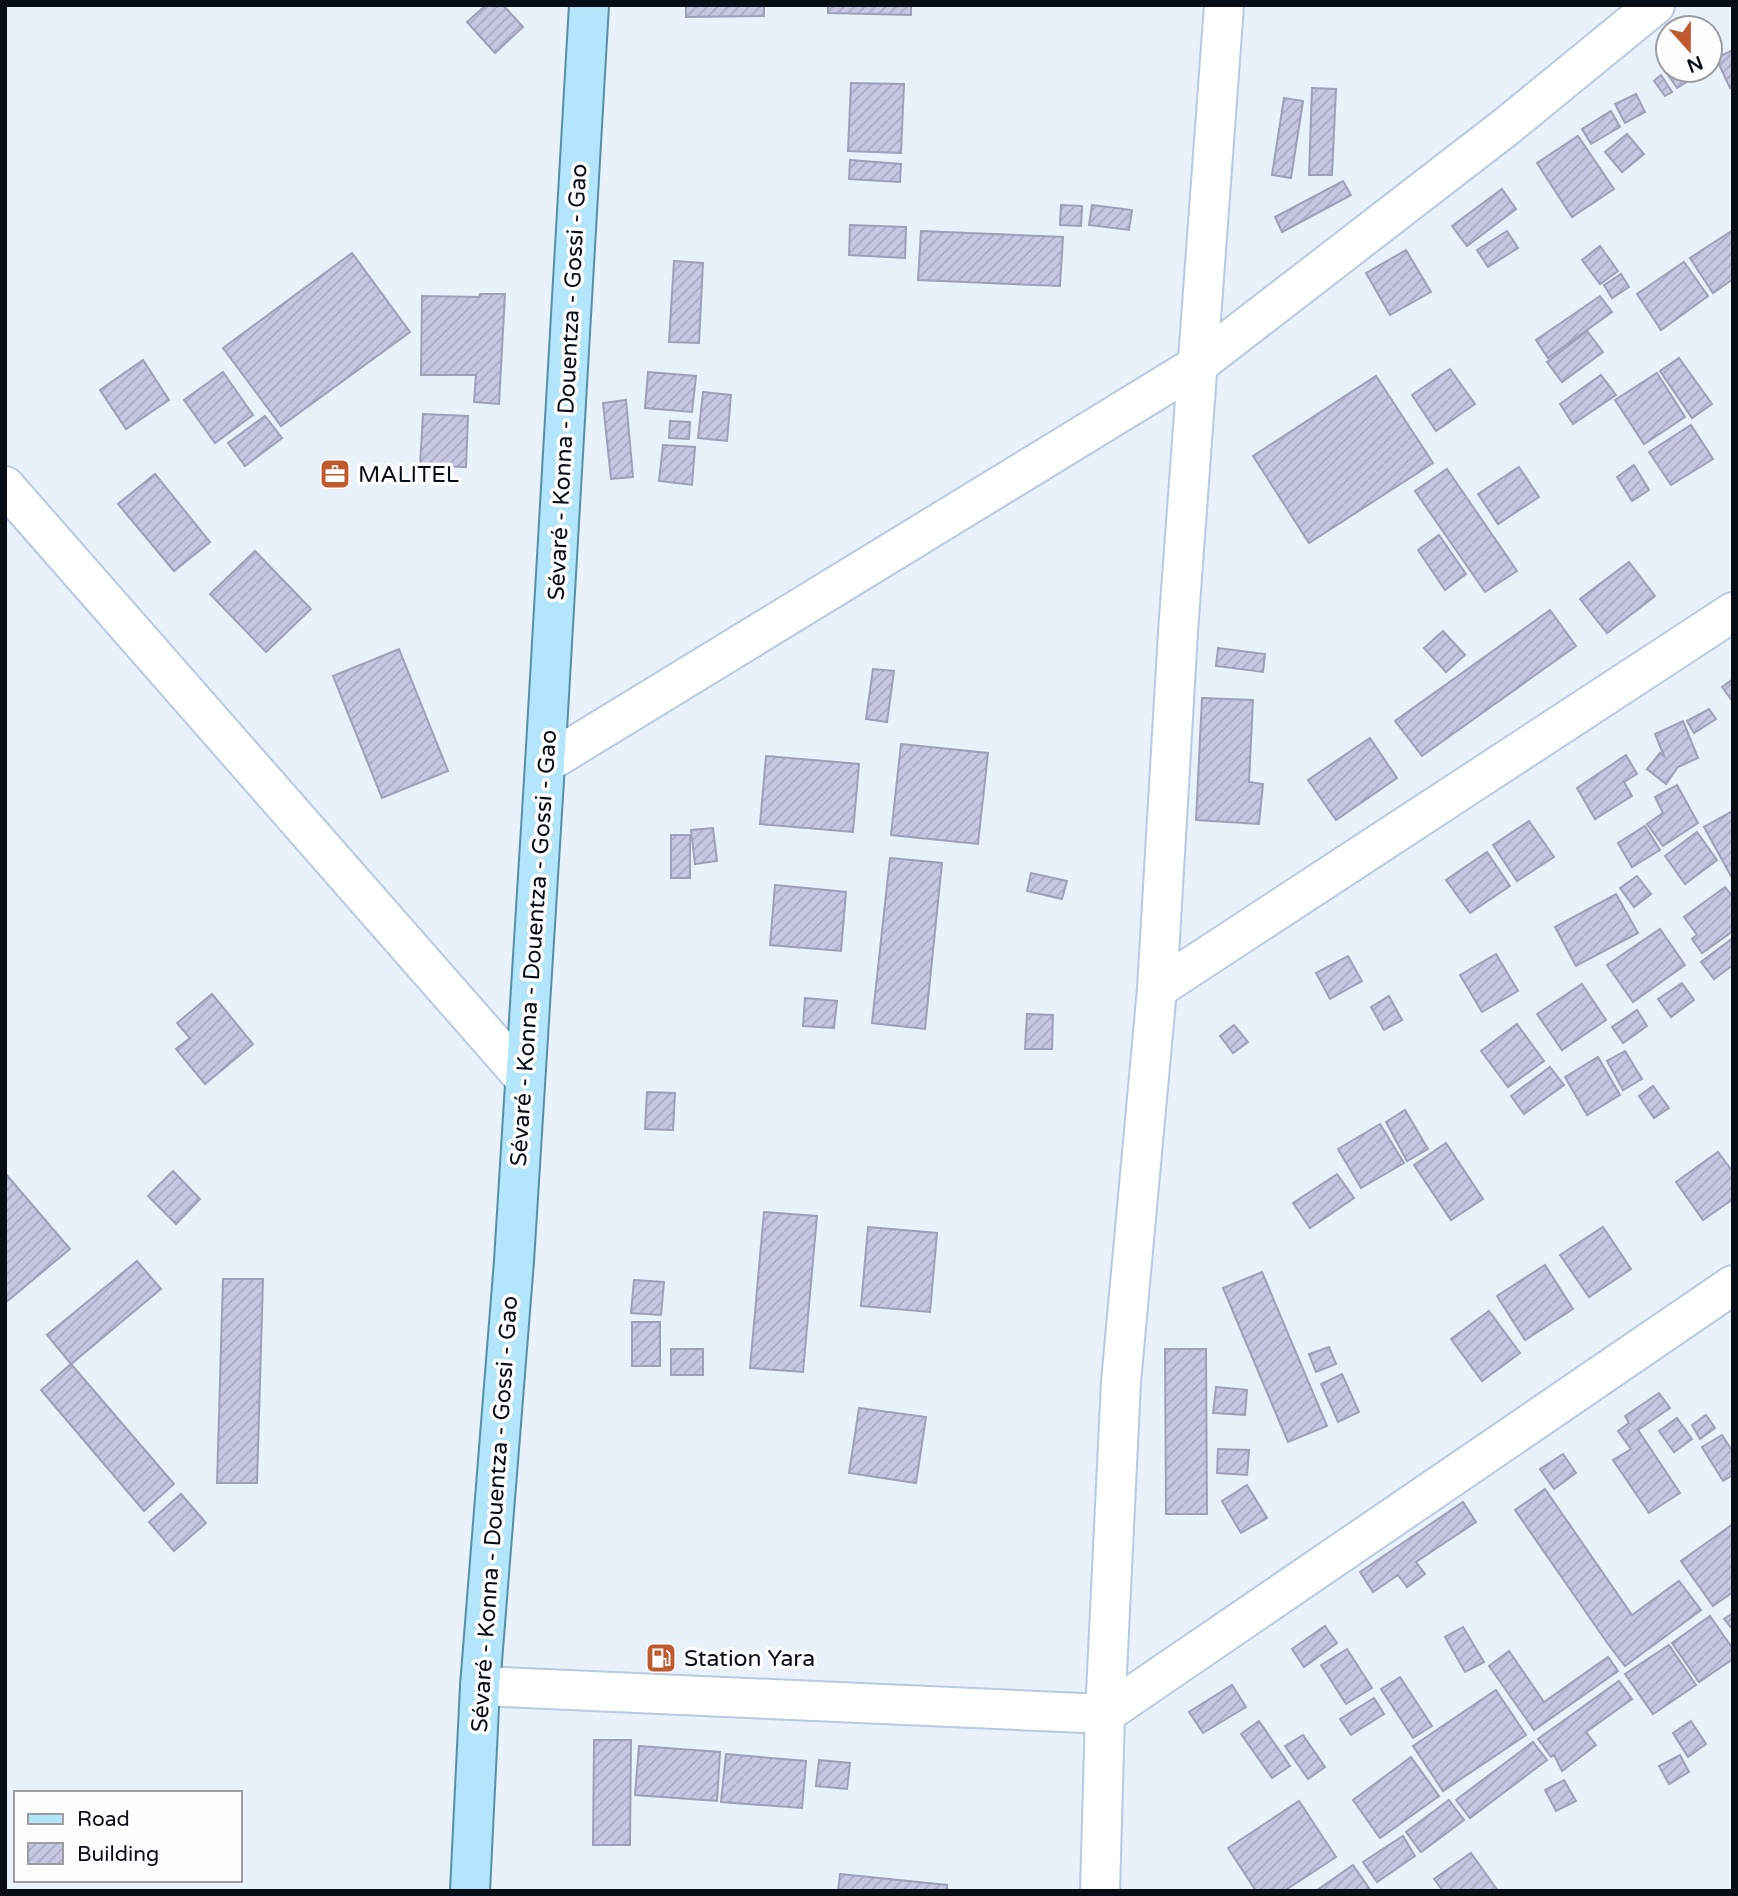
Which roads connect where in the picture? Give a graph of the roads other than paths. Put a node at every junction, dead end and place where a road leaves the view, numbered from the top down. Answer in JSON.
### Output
{"nodes":[{"id":1,"x":589,"y":5,"type":"edge"},
{"id":2,"x":1224,"y":5,"type":"edge"},
{"id":3,"x":1655,"y":5,"type":"edge"},
{"id":4,"x":1196,"y":366,"type":"junction"},
{"id":5,"x":5,"y":486,"type":"edge"},
{"id":6,"x":1733,"y":612,"type":"edge"},
{"id":7,"x":545,"y":764,"type":"junction"},
{"id":8,"x":1157,"y":989,"type":"junction"},
{"id":9,"x":525,"y":1079,"type":"junction"},
{"id":10,"x":1733,"y":1285,"type":"edge"},
{"id":11,"x":480,"y":1686,"type":"junction"},
{"id":12,"x":1105,"y":1714,"type":"junction"},
{"id":13,"x":470,"y":1891,"type":"edge"},
{"id":14,"x":1100,"y":1891,"type":"edge"}],
"edges":[{"from":1,"to":7,"type":"main road","name":"Sévaré - Konna - Douentza - Gossi - Gao"},
{"from":2,"to":4,"type":"street"},
{"from":3,"to":4,"type":"street"},
{"from":4,"to":7,"type":"street"},
{"from":4,"to":8,"type":"street"},
{"from":5,"to":9,"type":"street"},
{"from":6,"to":8,"type":"street"},
{"from":7,"to":9,"type":"main road","name":"Sévaré - Konna - Douentza - Gossi - Gao"},
{"from":8,"to":12,"type":"street"},
{"from":9,"to":11,"type":"main road","name":"Sévaré - Konna - Douentza - Gossi - Gao"},
{"from":10,"to":12,"type":"street"},
{"from":11,"to":12,"type":"street"},
{"from":11,"to":13,"type":"main road","name":"Sévaré - Konna - Douentza - Gossi - Gao"},
{"from":12,"to":14,"type":"street"}]}
